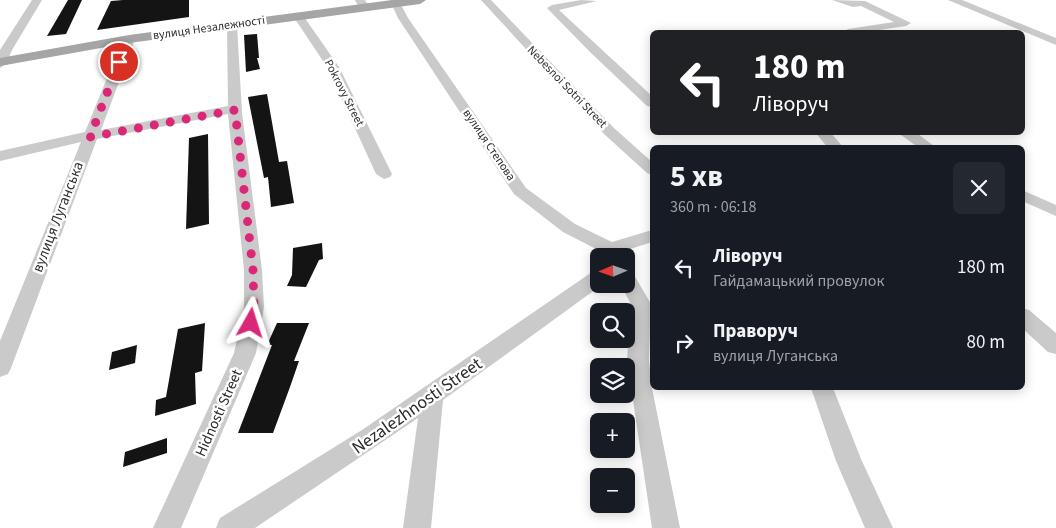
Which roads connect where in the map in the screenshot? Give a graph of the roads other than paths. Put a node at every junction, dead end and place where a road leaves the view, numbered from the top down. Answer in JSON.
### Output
{"nodes":[{"id":1,"x":37,"y":0,"type":"edge"},
{"id":2,"x":420,"y":0,"type":"edge"},
{"id":3,"x":486,"y":0,"type":"edge"},
{"id":4,"x":837,"y":0,"type":"edge"},
{"id":5,"x":953,"y":0,"type":"edge"},
{"id":6,"x":592,"y":1,"type":"edge"},
{"id":7,"x":396,"y":3,"type":"junction"},
{"id":8,"x":362,"y":4,"type":"edge"},
{"id":9,"x":298,"y":16,"type":"junction"},
{"id":10,"x":232,"y":25,"type":"junction"},
{"id":11,"x":861,"y":30,"type":"edge"},
{"id":12,"x":129,"y":39,"type":"junction"},
{"id":13,"x":1056,"y":42,"type":"edge"},
{"id":14,"x":0,"y":62,"type":"edge"},
{"id":15,"x":650,"y":102,"type":"edge"},
{"id":16,"x":235,"y":110,"type":"junction"},
{"id":17,"x":825,"y":135,"type":"edge"},
{"id":18,"x":909,"y":135,"type":"edge"},
{"id":19,"x":90,"y":137,"type":"junction"},
{"id":20,"x":834,"y":145,"type":"edge"},
{"id":21,"x":925,"y":145,"type":"edge"},
{"id":22,"x":0,"y":156,"type":"edge"},
{"id":23,"x":650,"y":168,"type":"edge"},
{"id":24,"x":384,"y":174,"type":"dead end"},
{"id":25,"x":1025,"y":196,"type":"edge"},
{"id":26,"x":1056,"y":211,"type":"edge"},
{"id":27,"x":650,"y":237,"type":"edge"},
{"id":28,"x":601,"y":248,"type":"edge"},
{"id":29,"x":625,"y":248,"type":"edge"},
{"id":30,"x":590,"y":283,"type":"edge"},
{"id":31,"x":635,"y":293,"type":"edge"},
{"id":32,"x":1025,"y":318,"type":"edge"},
{"id":33,"x":1056,"y":346,"type":"edge"},
{"id":34,"x":0,"y":368,"type":"edge"},
{"id":35,"x":823,"y":390,"type":"edge"},
{"id":36,"x":432,"y":397,"type":"junction"},
{"id":37,"x":167,"y":528,"type":"edge"},
{"id":38,"x":230,"y":528,"type":"edge"},
{"id":39,"x":417,"y":528,"type":"edge"},
{"id":40,"x":666,"y":528,"type":"edge"},
{"id":41,"x":879,"y":528,"type":"edge"}],
"edges":[{"from":1,"to":14,"type":"street"},
{"from":2,"to":7,"type":"main road","name":"вулиця Незалежності"},
{"from":3,"to":23,"type":"street","name":"Nebesnoi Sotni Street"},
{"from":4,"to":11,"type":"street"},
{"from":5,"to":13,"type":"street"},
{"from":6,"to":15,"type":"street"},
{"from":7,"to":8,"type":"main road","name":"вулиця Незалежності"},
{"from":7,"to":28,"type":"street","name":"вулиця Степова"},
{"from":8,"to":9,"type":"main road","name":"вулиця Незалежності"},
{"from":9,"to":10,"type":"main road","name":"вулиця Незалежності"},
{"from":9,"to":24,"type":"street","name":"Pokrovy Street"},
{"from":10,"to":12,"type":"main road","name":"вулиця Незалежності"},
{"from":10,"to":16,"type":"street","name":"Hidnosti Street"},
{"from":12,"to":14,"type":"main road","name":"вулиця Незалежності"},
{"from":12,"to":19,"type":"street","name":"вулиця Луганська"},
{"from":16,"to":19,"type":"street"},
{"from":16,"to":37,"type":"street","name":"Hidnosti Street"},
{"from":17,"to":20,"type":"street"},
{"from":18,"to":21,"type":"street"},
{"from":19,"to":22,"type":"street"},
{"from":19,"to":34,"type":"street","name":"вулиця Луганська"},
{"from":25,"to":26,"type":"street"},
{"from":27,"to":29,"type":"street"},
{"from":30,"to":36,"type":"street","name":"Nezalezhnosti Street"},
{"from":31,"to":40,"type":"street"},
{"from":32,"to":33,"type":"street"},
{"from":35,"to":41,"type":"street"},
{"from":36,"to":38,"type":"street","name":"Nezalezhnosti Street"},
{"from":36,"to":39,"type":"street"}]}
